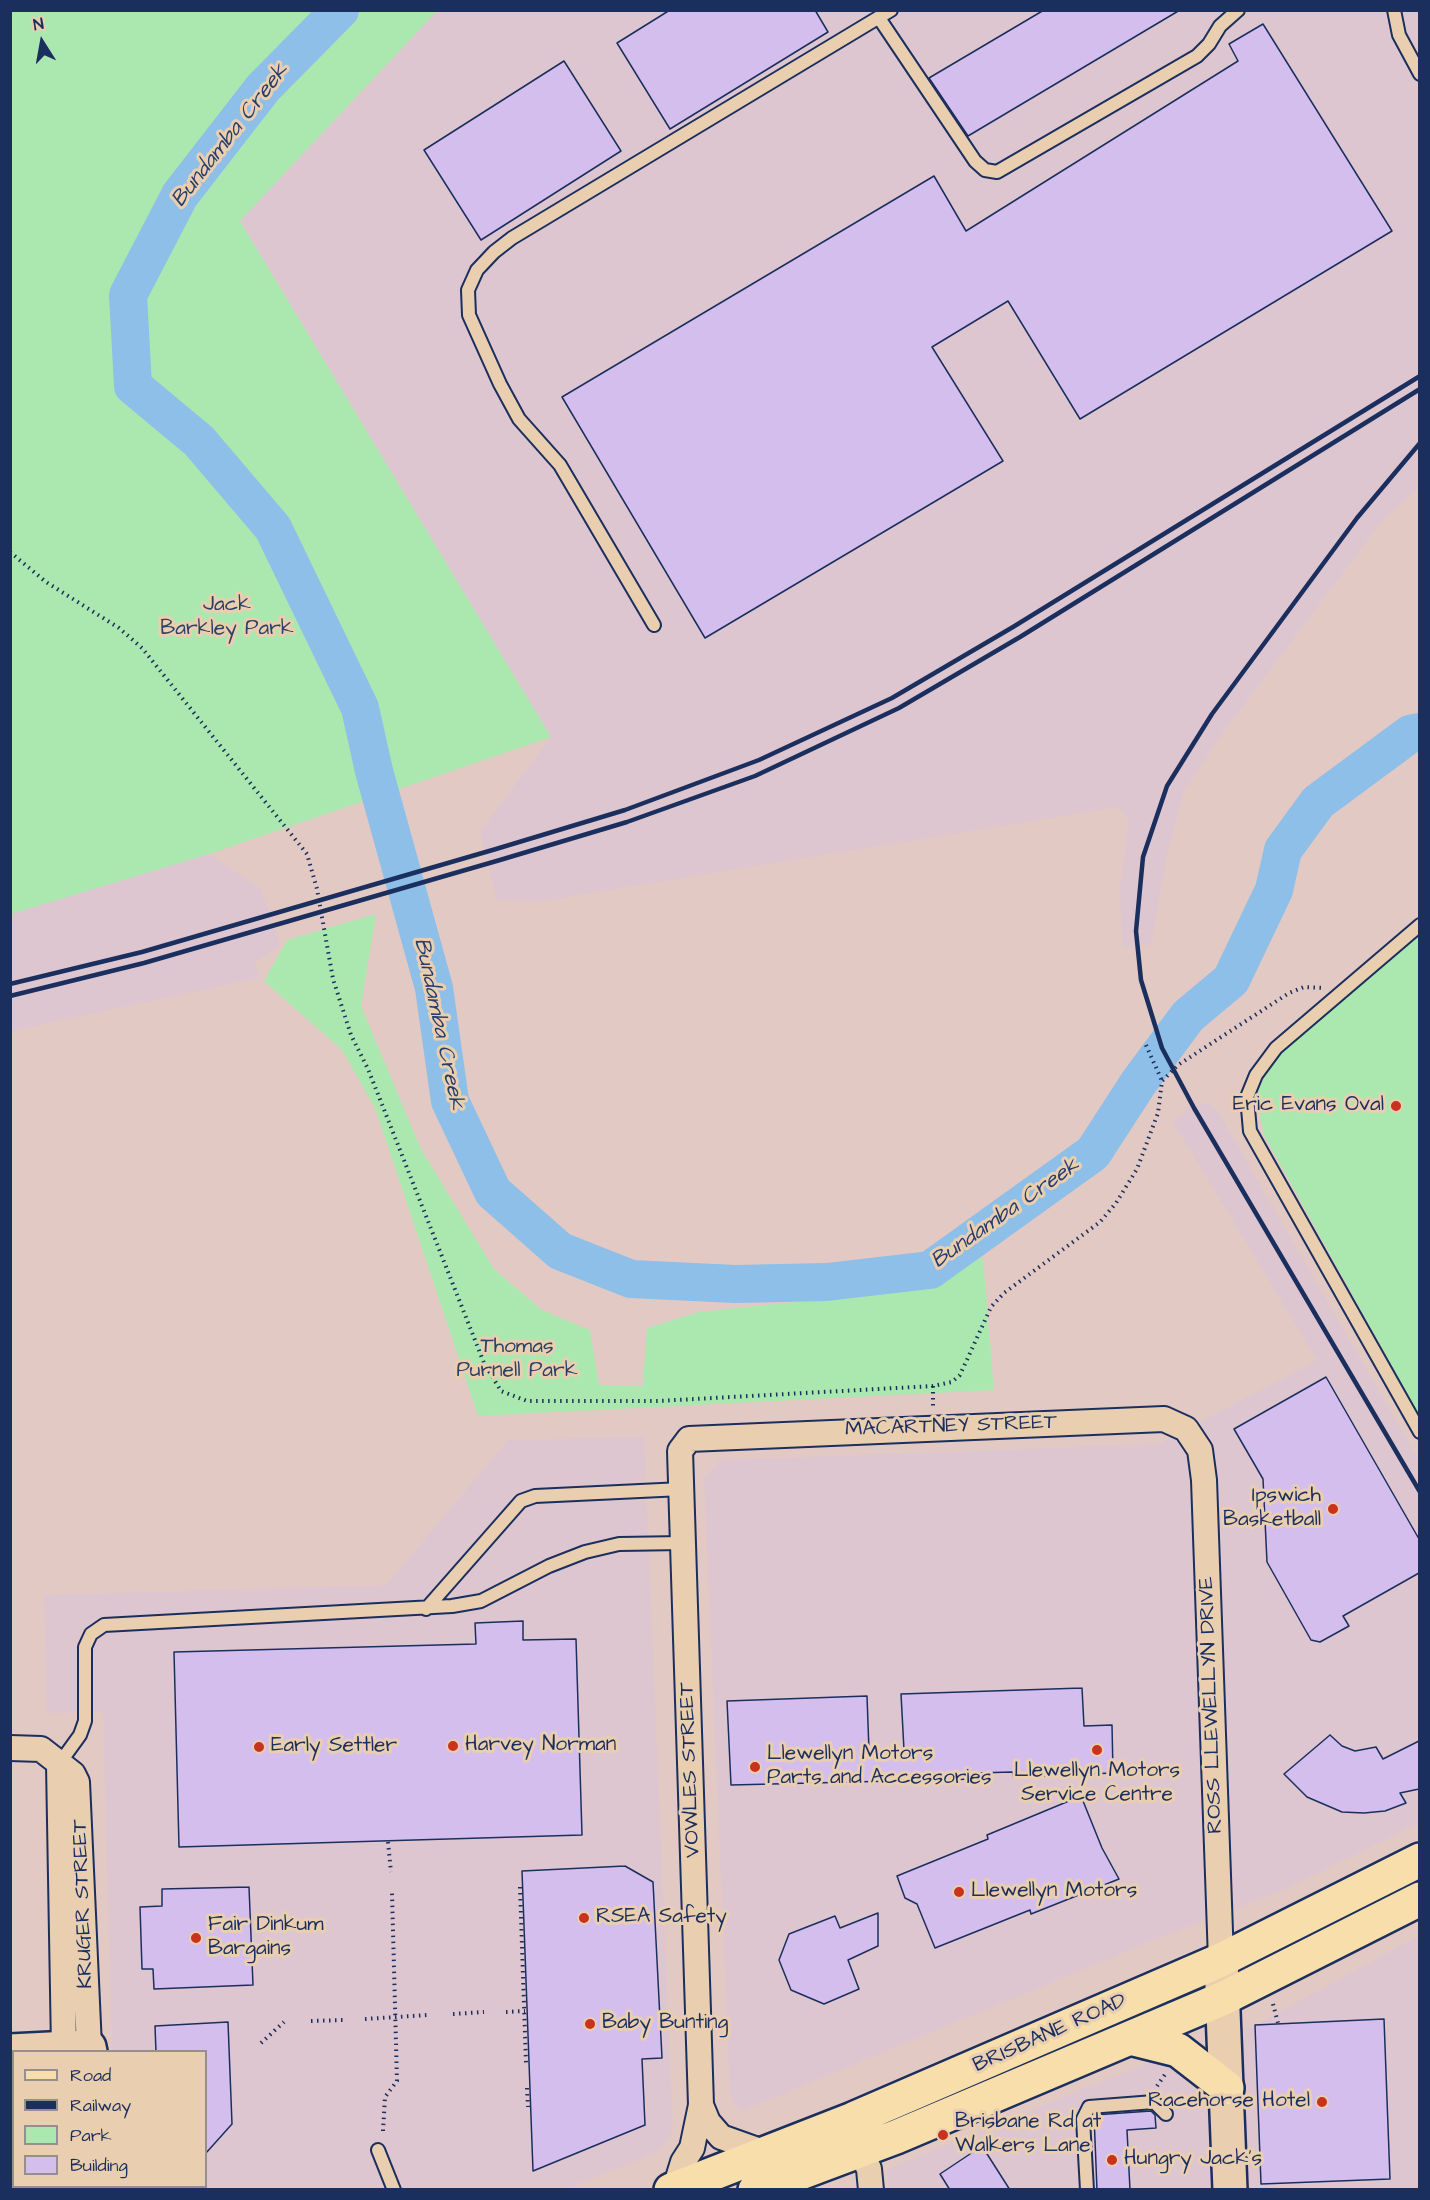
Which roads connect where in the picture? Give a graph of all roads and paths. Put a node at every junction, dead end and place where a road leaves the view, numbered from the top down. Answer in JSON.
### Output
{"nodes":[{"id":1,"x":891,"y":10,"type":"edge"},
{"id":2,"x":1238,"y":10,"type":"edge"},
{"id":3,"x":1394,"y":10,"type":"edge"},
{"id":4,"x":879,"y":18,"type":"junction"},
{"id":5,"x":1419,"y":74,"type":"edge"},
{"id":6,"x":10,"y":552,"type":"edge"},
{"id":7,"x":654,"y":625,"type":"dead end"},
{"id":8,"x":1419,"y":925,"type":"edge"},
{"id":9,"x":1341,"y":994,"type":"junction"},
{"id":10,"x":1146,"y":1045,"type":"dead end"},
{"id":11,"x":1162,"y":1082,"type":"junction"},
{"id":12,"x":1419,"y":1432,"type":"edge"},
{"id":13,"x":689,"y":1439,"type":"joint"},
{"id":14,"x":1200,"y":1450,"type":"joint"},
{"id":15,"x":682,"y":1489,"type":"junction"},
{"id":16,"x":683,"y":1543,"type":"junction"},
{"id":17,"x":426,"y":1609,"type":"junction"},
{"id":18,"x":10,"y":1748,"type":"edge"},
{"id":19,"x":59,"y":1764,"type":"junction"},
{"id":20,"x":388,"y":1842,"type":"dead end"},
{"id":21,"x":1419,"y":1860,"type":"edge"},
{"id":22,"x":392,"y":1872,"type":"dead end"},
{"id":23,"x":520,"y":1887,"type":"dead end"},
{"id":24,"x":392,"y":1893,"type":"dead end"},
{"id":25,"x":1419,"y":1899,"type":"edge"},
{"id":26,"x":1221,"y":1960,"type":"junction"},
{"id":27,"x":1224,"y":1998,"type":"junction"},
{"id":28,"x":1273,"y":2004,"type":"dead end"},
{"id":29,"x":525,"y":2011,"type":"junction"},
{"id":30,"x":484,"y":2012,"type":"dead end"},
{"id":31,"x":506,"y":2012,"type":"dead end"},
{"id":32,"x":453,"y":2014,"type":"dead end"},
{"id":33,"x":428,"y":2015,"type":"dead end"},
{"id":34,"x":394,"y":2017,"type":"junction"},
{"id":35,"x":366,"y":2019,"type":"dead end"},
{"id":36,"x":343,"y":2020,"type":"dead end"},
{"id":37,"x":311,"y":2021,"type":"dead end"},
{"id":38,"x":284,"y":2022,"type":"dead end"},
{"id":39,"x":1278,"y":2024,"type":"dead end"},
{"id":40,"x":1130,"y":2038,"type":"junction"},
{"id":41,"x":261,"y":2043,"type":"dead end"},
{"id":42,"x":77,"y":2049,"type":"edge"},
{"id":43,"x":44,"y":2050,"type":"edge"},
{"id":44,"x":526,"y":2063,"type":"dead end"},
{"id":45,"x":527,"y":2088,"type":"dead end"},
{"id":46,"x":1227,"y":2088,"type":"junction"},
{"id":47,"x":701,"y":2105,"type":"junction"},
{"id":48,"x":528,"y":2107,"type":"dead end"},
{"id":49,"x":1166,"y":2114,"type":"dead end"},
{"id":50,"x":383,"y":2131,"type":"dead end"},
{"id":51,"x":378,"y":2150,"type":"dead end"},
{"id":52,"x":860,"y":2150,"type":"junction"},
{"id":53,"x":766,"y":2153,"type":"junction"},
{"id":54,"x":673,"y":2189,"type":"edge"},
{"id":55,"x":394,"y":2190,"type":"edge"},
{"id":56,"x":755,"y":2190,"type":"edge"},
{"id":57,"x":871,"y":2190,"type":"edge"},
{"id":58,"x":1087,"y":2190,"type":"edge"},
{"id":59,"x":1230,"y":2190,"type":"edge"}],
"edges":[{"from":1,"to":4,"type":"lane"},
{"from":2,"to":4,"type":"lane"},
{"from":3,"to":5,"type":"lane"},
{"from":4,"to":7,"type":"lane"},
{"from":6,"to":11,"type":"path"},
{"from":8,"to":9,"type":"lane"},
{"from":9,"to":11,"type":"path"},
{"from":9,"to":12,"type":"lane"},
{"from":10,"to":11,"type":"path"},
{"from":13,"to":14,"type":"street","name":"MACARTNEY STREET"},
{"from":13,"to":15,"type":"street","name":"VOWLES STREET"},
{"from":14,"to":26,"type":"street","name":"ROSS LLEWELLYN DRIVE"},
{"from":15,"to":16,"type":"street","name":"VOWLES STREET"},
{"from":15,"to":17,"type":"lane"},
{"from":16,"to":17,"type":"lane"},
{"from":16,"to":47,"type":"street","name":"VOWLES STREET"},
{"from":17,"to":19,"type":"lane"},
{"from":18,"to":19,"type":"street"},
{"from":19,"to":42,"type":"street","name":"KRUGER STREET"},
{"from":20,"to":22,"type":"path"},
{"from":21,"to":26,"type":"main road","name":"BRISBANE ROAD"},
{"from":23,"to":29,"type":"path"},
{"from":24,"to":34,"type":"path"},
{"from":25,"to":27,"type":"main road","name":"BRISBANE ROAD"},
{"from":26,"to":27,"type":"main road"},
{"from":26,"to":53,"type":"main road","name":"BRISBANE ROAD"},
{"from":27,"to":40,"type":"main road","name":"BRISBANE ROAD"},
{"from":27,"to":46,"type":"main road"},
{"from":28,"to":39,"type":"path"},
{"from":29,"to":31,"type":"path"},
{"from":29,"to":44,"type":"path"},
{"from":30,"to":32,"type":"path"},
{"from":33,"to":34,"type":"path"},
{"from":34,"to":35,"type":"path"},
{"from":34,"to":50,"type":"path"},
{"from":36,"to":37,"type":"path"},
{"from":38,"to":41,"type":"path"},
{"from":40,"to":46,"type":"main road"},
{"from":40,"to":52,"type":"main road","name":"BRISBANE ROAD"},
{"from":42,"to":43,"type":"main road"},
{"from":45,"to":48,"type":"path"},
{"from":46,"to":59,"type":"main road"},
{"from":47,"to":53,"type":"street","name":"VOWLES STREET"},
{"from":47,"to":54,"type":"street","name":"VOWLES STREET"},
{"from":49,"to":58,"type":"lane"},
{"from":51,"to":55,"type":"lane"},
{"from":52,"to":56,"type":"main road","name":"BRISBANE ROAD"},
{"from":52,"to":57,"type":"street"},
{"from":53,"to":54,"type":"main road","name":"BRISBANE ROAD"}]}
